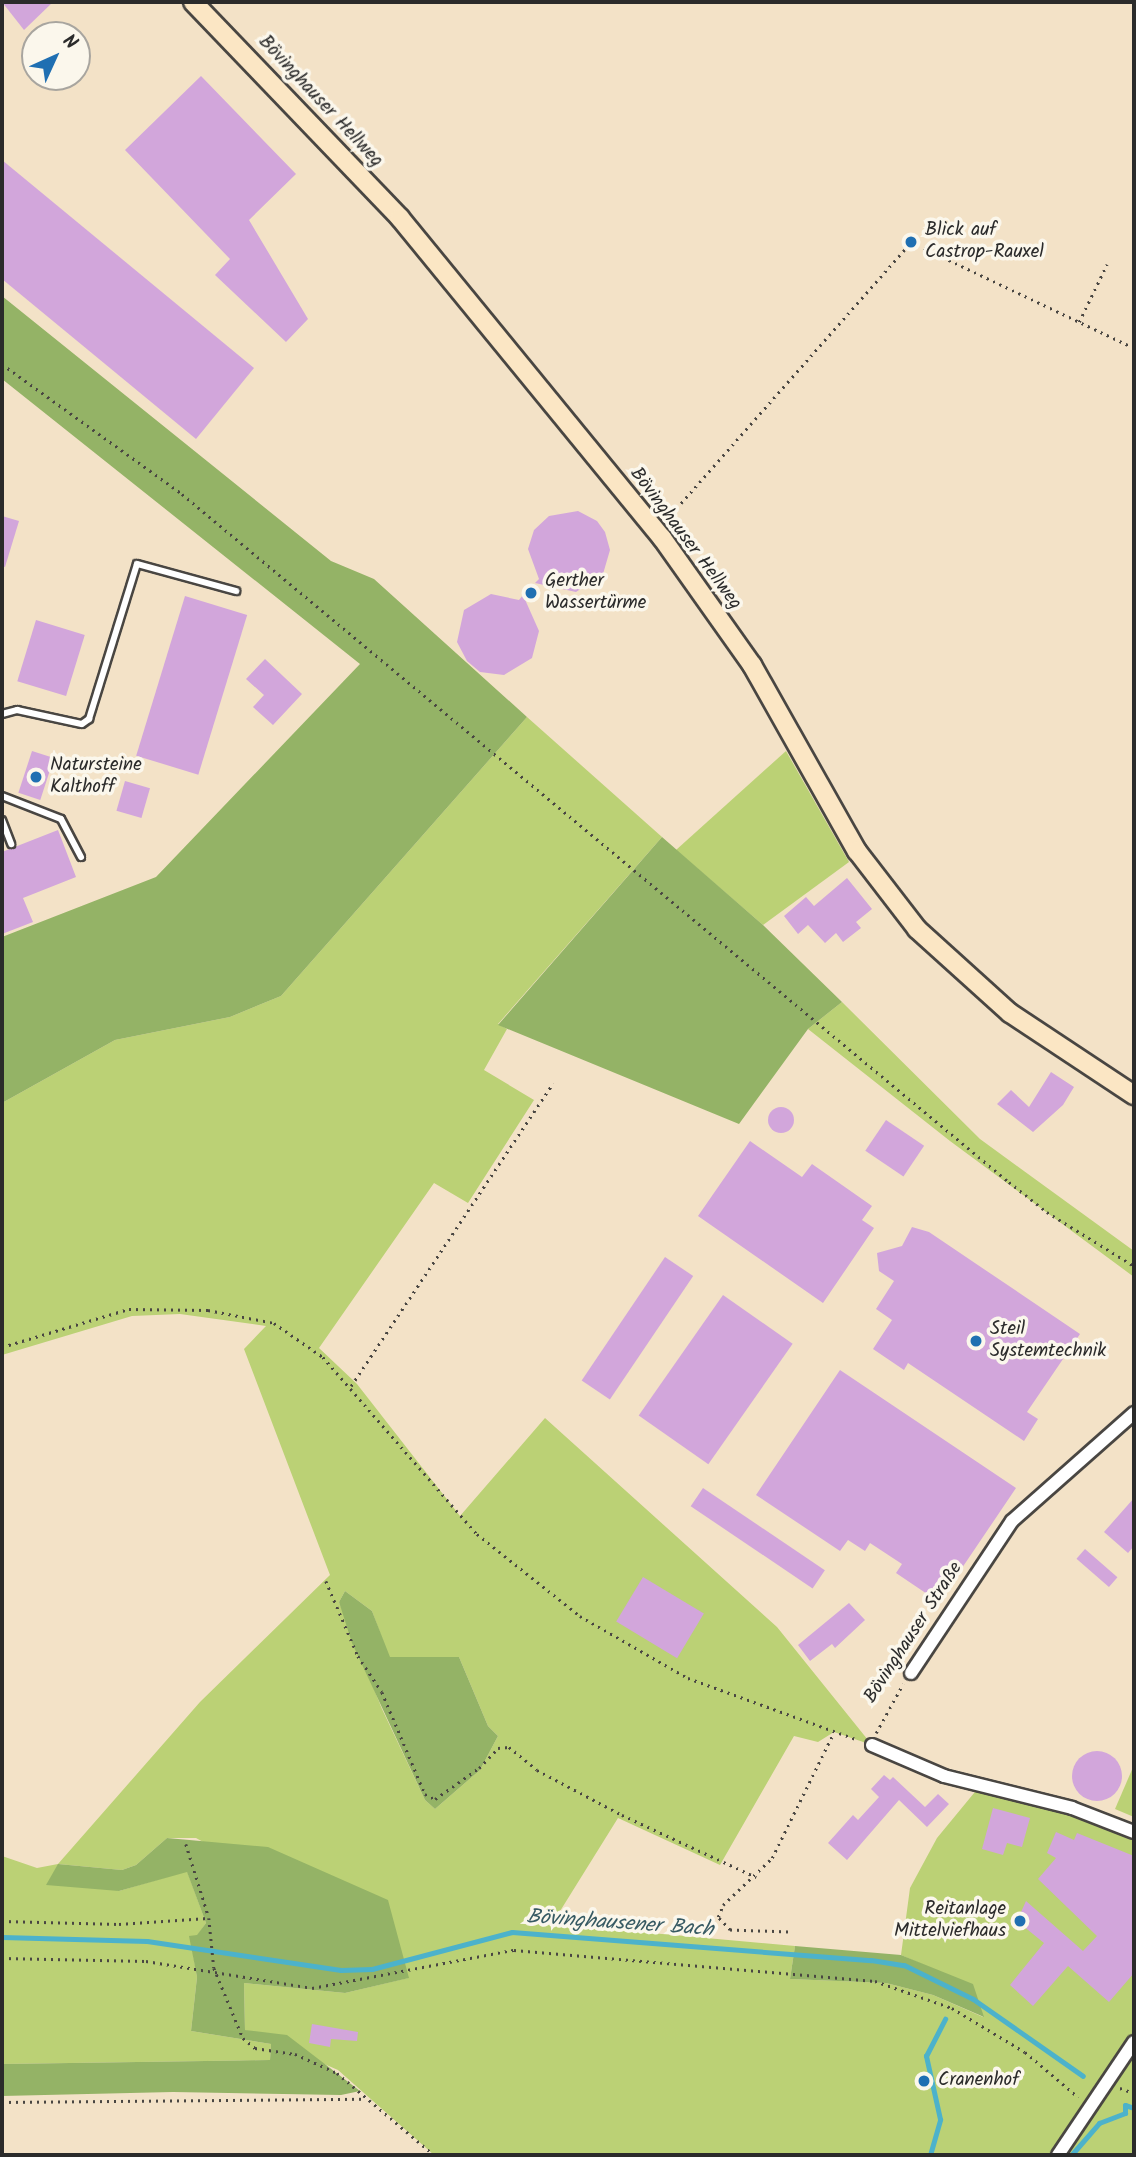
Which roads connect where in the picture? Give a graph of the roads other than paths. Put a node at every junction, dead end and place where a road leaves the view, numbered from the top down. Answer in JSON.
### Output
{"nodes":[{"id":1,"x":193,"y":2,"type":"edge"},
{"id":2,"x":236,"y":591,"type":"dead end"},
{"id":3,"x":2,"y":714,"type":"edge"},
{"id":4,"x":2,"y":796,"type":"edge"},
{"id":5,"x":2,"y":820,"type":"edge"},
{"id":6,"x":11,"y":844,"type":"dead end"},
{"id":7,"x":81,"y":857,"type":"dead end"},
{"id":8,"x":1134,"y":1095,"type":"edge"},
{"id":9,"x":1134,"y":1413,"type":"edge"},
{"id":10,"x":911,"y":1673,"type":"road end"},
{"id":11,"x":872,"y":1745,"type":"road end"},
{"id":12,"x":1134,"y":1832,"type":"edge"},
{"id":13,"x":1134,"y":2042,"type":"edge"},
{"id":14,"x":1058,"y":2155,"type":"edge"}],
"edges":[{"from":1,"to":8,"type":"street","name":"Bövinghauser Hellweg"},
{"from":2,"to":3,"type":"lane"},
{"from":4,"to":7,"type":"lane"},
{"from":5,"to":6,"type":"lane"},
{"from":9,"to":10,"type":"street","name":"Bövinghauser Straße"},
{"from":11,"to":12,"type":"street"},
{"from":13,"to":14,"type":"street"}]}
